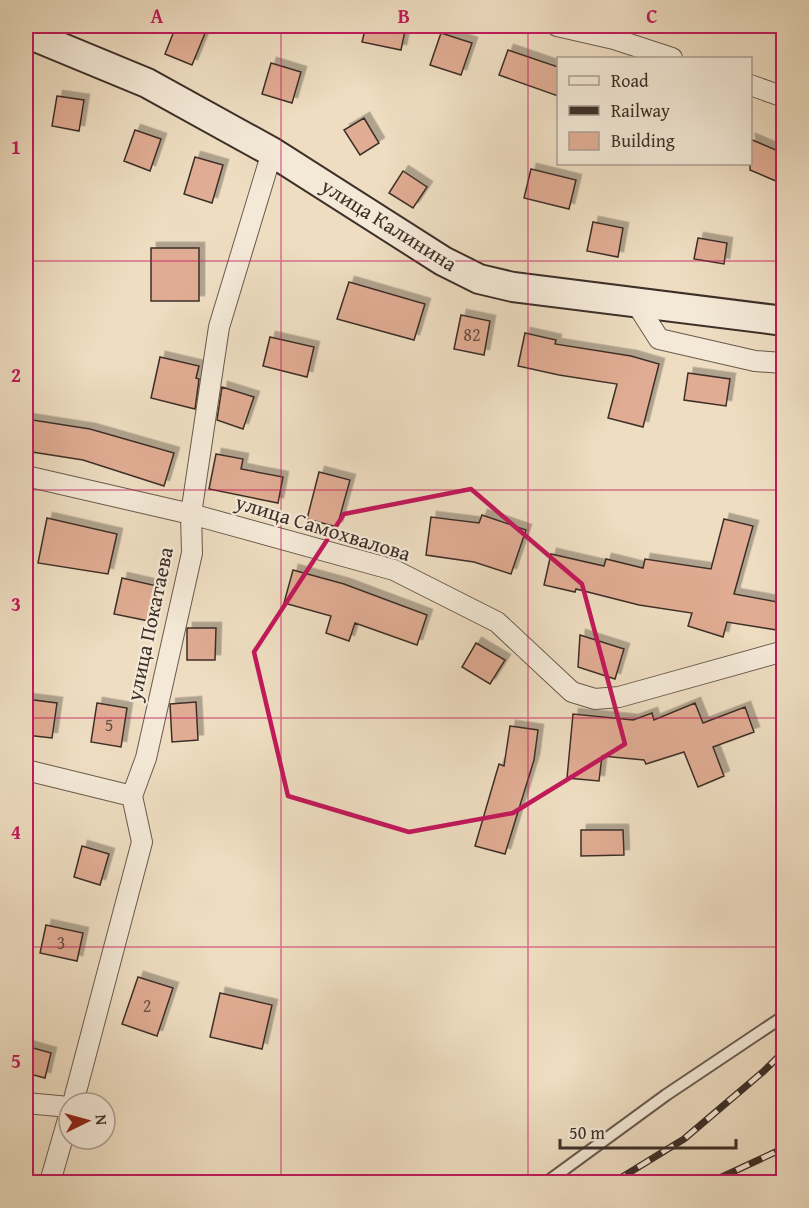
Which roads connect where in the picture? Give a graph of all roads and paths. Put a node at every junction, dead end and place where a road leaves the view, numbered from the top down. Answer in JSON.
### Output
{"nodes":[{"id":1,"x":557,"y":26,"type":"edge"},
{"id":2,"x":26,"y":33,"type":"edge"},
{"id":3,"x":669,"y":57,"type":"edge"},
{"id":4,"x":752,"y":86,"type":"edge"},
{"id":5,"x":783,"y":97,"type":"edge"},
{"id":6,"x":272,"y":152,"type":"junction"},
{"id":7,"x":636,"y":303,"type":"junction"},
{"id":8,"x":783,"y":321,"type":"edge"},
{"id":9,"x":783,"y":363,"type":"edge"},
{"id":10,"x":26,"y":476,"type":"edge"},
{"id":11,"x":191,"y":514,"type":"junction"},
{"id":12,"x":783,"y":651,"type":"edge"},
{"id":13,"x":26,"y":770,"type":"edge"},
{"id":14,"x":132,"y":796,"type":"junction"},
{"id":15,"x":783,"y":1016,"type":"edge"},
{"id":16,"x":76,"y":1091,"type":"edge"},
{"id":17,"x":26,"y":1103,"type":"edge"},
{"id":18,"x":57,"y":1106,"type":"edge"},
{"id":19,"x":59,"y":1151,"type":"edge"},
{"id":20,"x":50,"y":1182,"type":"edge"},
{"id":21,"x":547,"y":1182,"type":"edge"}],
"edges":[{"from":1,"to":3,"type":"street"},
{"from":2,"to":6,"type":"main road","name":"улица Калинина"},
{"from":4,"to":5,"type":"street"},
{"from":6,"to":7,"type":"main road","name":"улица Калинина"},
{"from":6,"to":11,"type":"street","name":"улица Покатаева"},
{"from":7,"to":8,"type":"main road","name":"улица Калинина"},
{"from":7,"to":9,"type":"street"},
{"from":10,"to":11,"type":"street","name":"улица Самохвалова"},
{"from":11,"to":12,"type":"street","name":"улица Самохвалова"},
{"from":11,"to":14,"type":"street","name":"улица Покатаева"},
{"from":13,"to":14,"type":"street"},
{"from":14,"to":16,"type":"street"},
{"from":15,"to":21,"type":"lane"},
{"from":17,"to":18,"type":"street"},
{"from":19,"to":20,"type":"street"}]}
